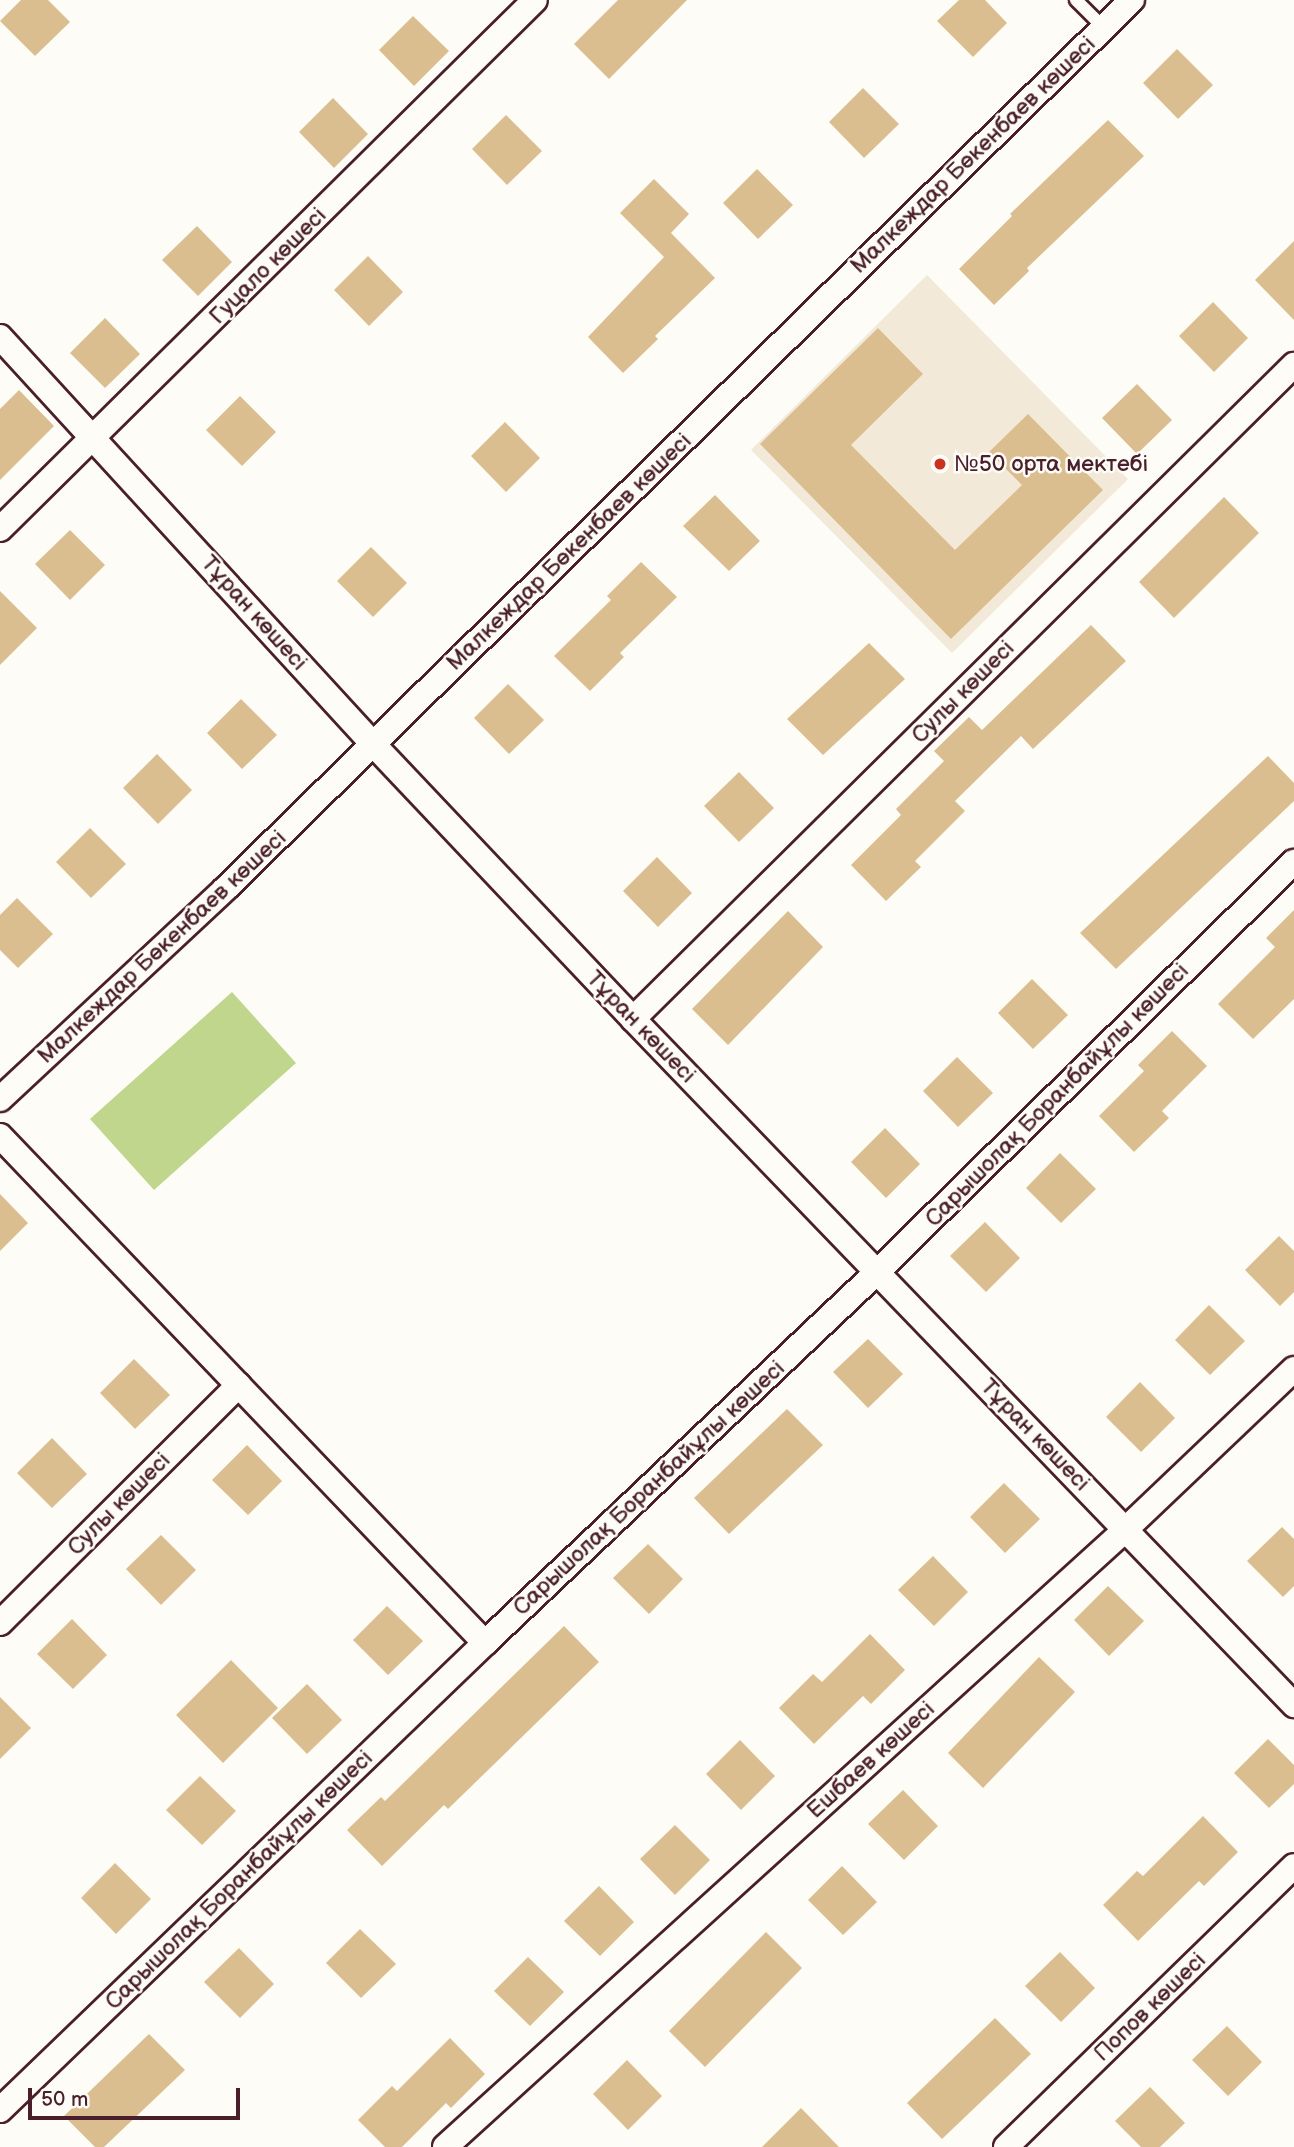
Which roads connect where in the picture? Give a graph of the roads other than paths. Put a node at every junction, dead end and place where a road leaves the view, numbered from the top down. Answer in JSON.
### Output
{"nodes":[{"id":1,"x":535,"y":0,"type":"edge"},
{"id":2,"x":1076,"y":0,"type":"edge"},
{"id":3,"x":1132,"y":0,"type":"edge"},
{"id":4,"x":1103,"y":27,"type":"junction"},
{"id":5,"x":0,"y":337,"type":"edge"},
{"id":6,"x":1294,"y":365,"type":"edge"},
{"id":7,"x":94,"y":439,"type":"junction"},
{"id":8,"x":0,"y":529,"type":"edge"},
{"id":9,"x":373,"y":744,"type":"junction"},
{"id":10,"x":1294,"y":862,"type":"edge"},
{"id":11,"x":633,"y":1019,"type":"junction"},
{"id":12,"x":0,"y":1099,"type":"edge"},
{"id":13,"x":0,"y":1136,"type":"edge"},
{"id":14,"x":877,"y":1272,"type":"junction"},
{"id":15,"x":1294,"y":1369,"type":"edge"},
{"id":16,"x":239,"y":1385,"type":"junction"},
{"id":17,"x":1126,"y":1529,"type":"junction"},
{"id":18,"x":0,"y":1623,"type":"edge"},
{"id":19,"x":485,"y":1643,"type":"junction"},
{"id":20,"x":1294,"y":1705,"type":"edge"},
{"id":21,"x":1294,"y":1866,"type":"edge"},
{"id":22,"x":0,"y":2110,"type":"edge"},
{"id":23,"x":444,"y":2147,"type":"edge"},
{"id":24,"x":1006,"y":2147,"type":"edge"}],
"edges":[{"from":1,"to":7,"type":"street","name":"Гуцало көшесі"},
{"from":2,"to":4,"type":"lane"},
{"from":3,"to":4,"type":"street","name":"Малкеждар Бөкенбаев көшесі"},
{"from":4,"to":9,"type":"street","name":"Малкеждар Бөкенбаев көшесі"},
{"from":5,"to":7,"type":"street","name":"Тұран көшесі"},
{"from":6,"to":11,"type":"street","name":"Сулы көшесі"},
{"from":7,"to":8,"type":"street","name":"Гуцало көшесі"},
{"from":7,"to":9,"type":"street","name":"Тұран көшесі"},
{"from":9,"to":11,"type":"street","name":"Тұран көшесі"},
{"from":9,"to":12,"type":"street","name":"Малкеждар Бөкенбаев көшесі"},
{"from":10,"to":14,"type":"street","name":"Сарышолақ Боранбайұлы көшесі"},
{"from":11,"to":14,"type":"street","name":"Тұран көшесі"},
{"from":13,"to":16,"type":"street"},
{"from":14,"to":17,"type":"street","name":"Тұран көшесі"},
{"from":14,"to":19,"type":"street","name":"Сарышолақ Боранбайұлы көшесі"},
{"from":15,"to":17,"type":"street","name":"Ешбаев көшесі"},
{"from":16,"to":18,"type":"street","name":"Сулы көшесі"},
{"from":16,"to":19,"type":"street"},
{"from":17,"to":20,"type":"street","name":"Тұран көшесі"},
{"from":17,"to":23,"type":"street","name":"Ешбаев көшесі"},
{"from":19,"to":22,"type":"street","name":"Сарышолақ Боранбайұлы көшесі"},
{"from":21,"to":24,"type":"street","name":"Попов көшесі"}]}
